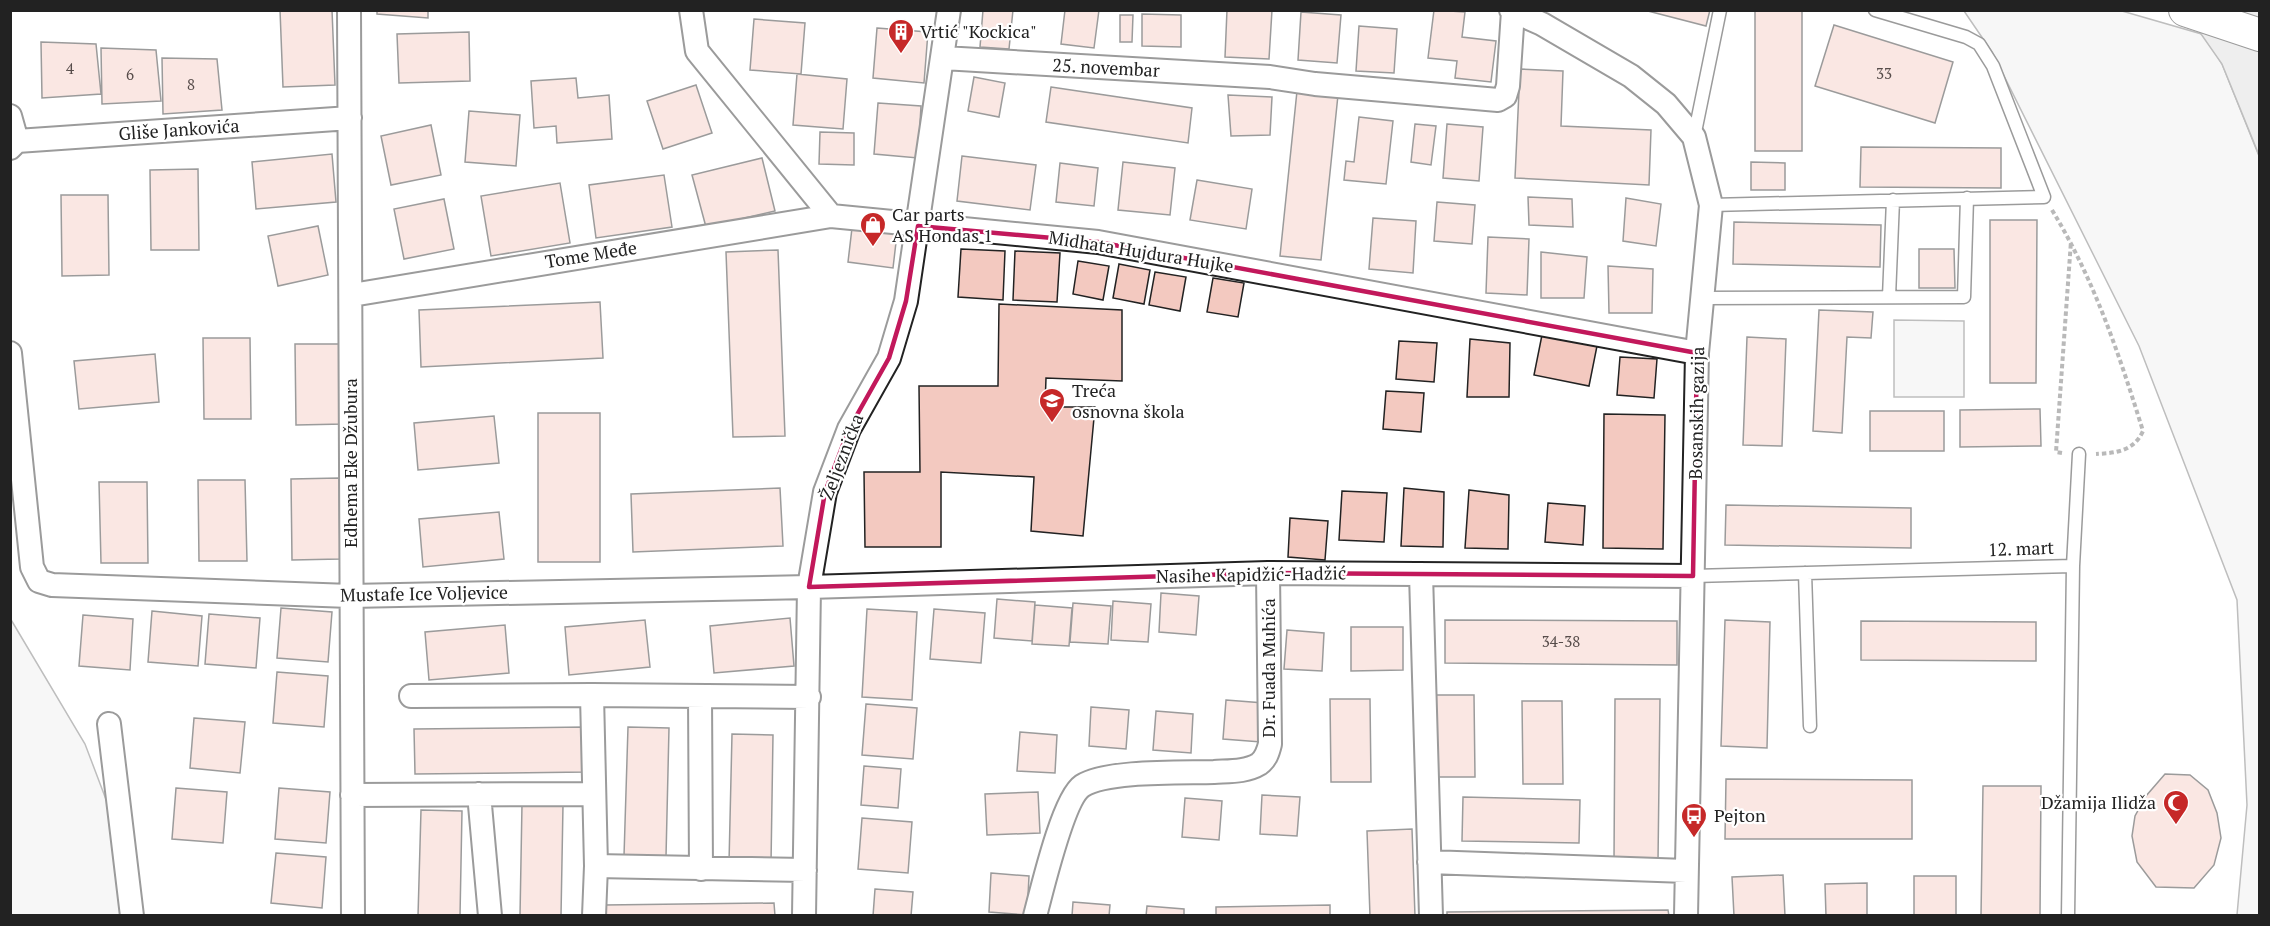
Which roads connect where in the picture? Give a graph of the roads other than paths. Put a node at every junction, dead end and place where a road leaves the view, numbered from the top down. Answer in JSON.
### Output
{"nodes":[{"id":1,"x":349,"y":10,"type":"edge"},
{"id":2,"x":691,"y":10,"type":"edge"},
{"id":3,"x":949,"y":10,"type":"edge"},
{"id":4,"x":1720,"y":10,"type":"edge"},
{"id":5,"x":1875,"y":10,"type":"edge"},
{"id":6,"x":2185,"y":10,"type":"edge"},
{"id":7,"x":1512,"y":11,"type":"edge"},
{"id":8,"x":2259,"y":35,"type":"edge"},
{"id":9,"x":943,"y":58,"type":"junction"},
{"id":10,"x":10,"y":116,"type":"edge"},
{"id":11,"x":350,"y":118,"type":"junction"},
{"id":12,"x":1694,"y":137,"type":"junction"},
{"id":13,"x":13,"y":141,"type":"edge"},
{"id":14,"x":1967,"y":198,"type":"junction"},
{"id":15,"x":1893,"y":200,"type":"junction"},
{"id":16,"x":1711,"y":205,"type":"junction"},
{"id":17,"x":831,"y":216,"type":"junction"},
{"id":18,"x":918,"y":226,"type":"junction"},
{"id":19,"x":352,"y":295,"type":"junction"},
{"id":20,"x":1889,"y":297,"type":"junction"},
{"id":21,"x":1702,"y":298,"type":"junction"},
{"id":22,"x":10,"y":353,"type":"edge"},
{"id":23,"x":1697,"y":353,"type":"junction"},
{"id":24,"x":2079,"y":454,"type":"road end"},
{"id":25,"x":2073,"y":566,"type":"junction"},
{"id":26,"x":1268,"y":573,"type":"junction"},
{"id":27,"x":1805,"y":573,"type":"junction"},
{"id":28,"x":1422,"y":574,"type":"junction"},
{"id":29,"x":1693,"y":576,"type":"junction"},
{"id":30,"x":809,"y":587,"type":"junction"},
{"id":31,"x":350,"y":596,"type":"junction"},
{"id":32,"x":592,"y":694,"type":"junction"},
{"id":33,"x":411,"y":696,"type":"dead end"},
{"id":34,"x":700,"y":696,"type":"junction"},
{"id":35,"x":809,"y":698,"type":"junction"},
{"id":36,"x":110,"y":724,"type":"dead end"},
{"id":37,"x":1810,"y":726,"type":"dead end"},
{"id":38,"x":479,"y":794,"type":"junction"},
{"id":39,"x":594,"y":794,"type":"junction"},
{"id":40,"x":352,"y":795,"type":"junction"},
{"id":41,"x":1430,"y":862,"type":"junction"},
{"id":42,"x":596,"y":866,"type":"junction"},
{"id":43,"x":701,"y":869,"type":"junction"},
{"id":44,"x":806,"y":870,"type":"junction"},
{"id":45,"x":1686,"y":871,"type":"junction"},
{"id":46,"x":132,"y":915,"type":"edge"},
{"id":47,"x":352,"y":915,"type":"edge"},
{"id":48,"x":490,"y":915,"type":"edge"},
{"id":49,"x":594,"y":915,"type":"edge"},
{"id":50,"x":804,"y":915,"type":"edge"},
{"id":51,"x":1035,"y":915,"type":"edge"},
{"id":52,"x":1431,"y":915,"type":"edge"},
{"id":53,"x":1686,"y":915,"type":"edge"},
{"id":54,"x":2068,"y":915,"type":"edge"}],
"edges":[{"from":1,"to":11,"type":"street","name":"Edhema Eke Džubura"},
{"from":2,"to":17,"type":"street"},
{"from":3,"to":9,"type":"street","name":"Željeznička"},
{"from":4,"to":12,"type":"lane"},
{"from":5,"to":14,"type":"lane"},
{"from":6,"to":8,"type":"main road"},
{"from":7,"to":9,"type":"street","name":"25. novembar"},
{"from":7,"to":12,"type":"street","name":"Bosanskih gazija"},
{"from":9,"to":18,"type":"street","name":"Željeznička"},
{"from":10,"to":13,"type":"street"},
{"from":11,"to":13,"type":"street","name":"Gliše Jankovića"},
{"from":11,"to":19,"type":"street","name":"Edhema Eke Džubura"},
{"from":12,"to":16,"type":"street","name":"Bosanskih gazija"},
{"from":14,"to":15,"type":"lane"},
{"from":14,"to":20,"type":"lane"},
{"from":15,"to":16,"type":"lane"},
{"from":15,"to":20,"type":"lane"},
{"from":16,"to":21,"type":"street","name":"Bosanskih gazija"},
{"from":17,"to":18,"type":"street","name":"Midhata Hujdura Hujke"},
{"from":17,"to":19,"type":"street","name":"Tome Međe"},
{"from":18,"to":23,"type":"street","name":"Midhata Hujdura Hujke"},
{"from":18,"to":30,"type":"street","name":"Željeznička"},
{"from":19,"to":31,"type":"street","name":"Edhema Eke Džubura"},
{"from":20,"to":21,"type":"lane"},
{"from":21,"to":23,"type":"street","name":"Bosanskih gazija"},
{"from":22,"to":31,"type":"street","name":"Mustafe Ice Voljevice"},
{"from":23,"to":29,"type":"street","name":"Bosanskih gazija"},
{"from":24,"to":25,"type":"lane"},
{"from":25,"to":27,"type":"lane","name":"12. mart"},
{"from":25,"to":54,"type":"lane","name":"12. mart"},
{"from":26,"to":28,"type":"street","name":"Nasihe Kapidžić-Hadžić"},
{"from":26,"to":30,"type":"street","name":"Nasihe Kapidžić-Hadžić"},
{"from":26,"to":51,"type":"street","name":"Dr. Fuada Muhića"},
{"from":27,"to":29,"type":"lane","name":"12. mart"},
{"from":27,"to":37,"type":"lane"},
{"from":28,"to":29,"type":"street","name":"Nasihe Kapidžić-Hadžić"},
{"from":28,"to":41,"type":"street"},
{"from":29,"to":45,"type":"street","name":"Bosanskih gazija"},
{"from":30,"to":31,"type":"street","name":"Mustafe Ice Voljevice"},
{"from":30,"to":35,"type":"street","name":"Željeznička"},
{"from":31,"to":40,"type":"street","name":"Edhema Eke Džubura"},
{"from":32,"to":33,"type":"street"},
{"from":32,"to":34,"type":"street"},
{"from":32,"to":39,"type":"street"},
{"from":34,"to":35,"type":"street"},
{"from":34,"to":43,"type":"street"},
{"from":35,"to":44,"type":"street","name":"Željeznička"},
{"from":36,"to":46,"type":"street"},
{"from":38,"to":39,"type":"street"},
{"from":38,"to":40,"type":"street"},
{"from":38,"to":48,"type":"street"},
{"from":39,"to":42,"type":"street"},
{"from":40,"to":47,"type":"street","name":"Edhema Eke Džubura"},
{"from":41,"to":45,"type":"street"},
{"from":41,"to":52,"type":"street"},
{"from":42,"to":43,"type":"street"},
{"from":42,"to":49,"type":"street"},
{"from":43,"to":44,"type":"street"},
{"from":44,"to":50,"type":"street","name":"Željeznička"},
{"from":45,"to":53,"type":"street","name":"Bosanskih gazija"}]}
